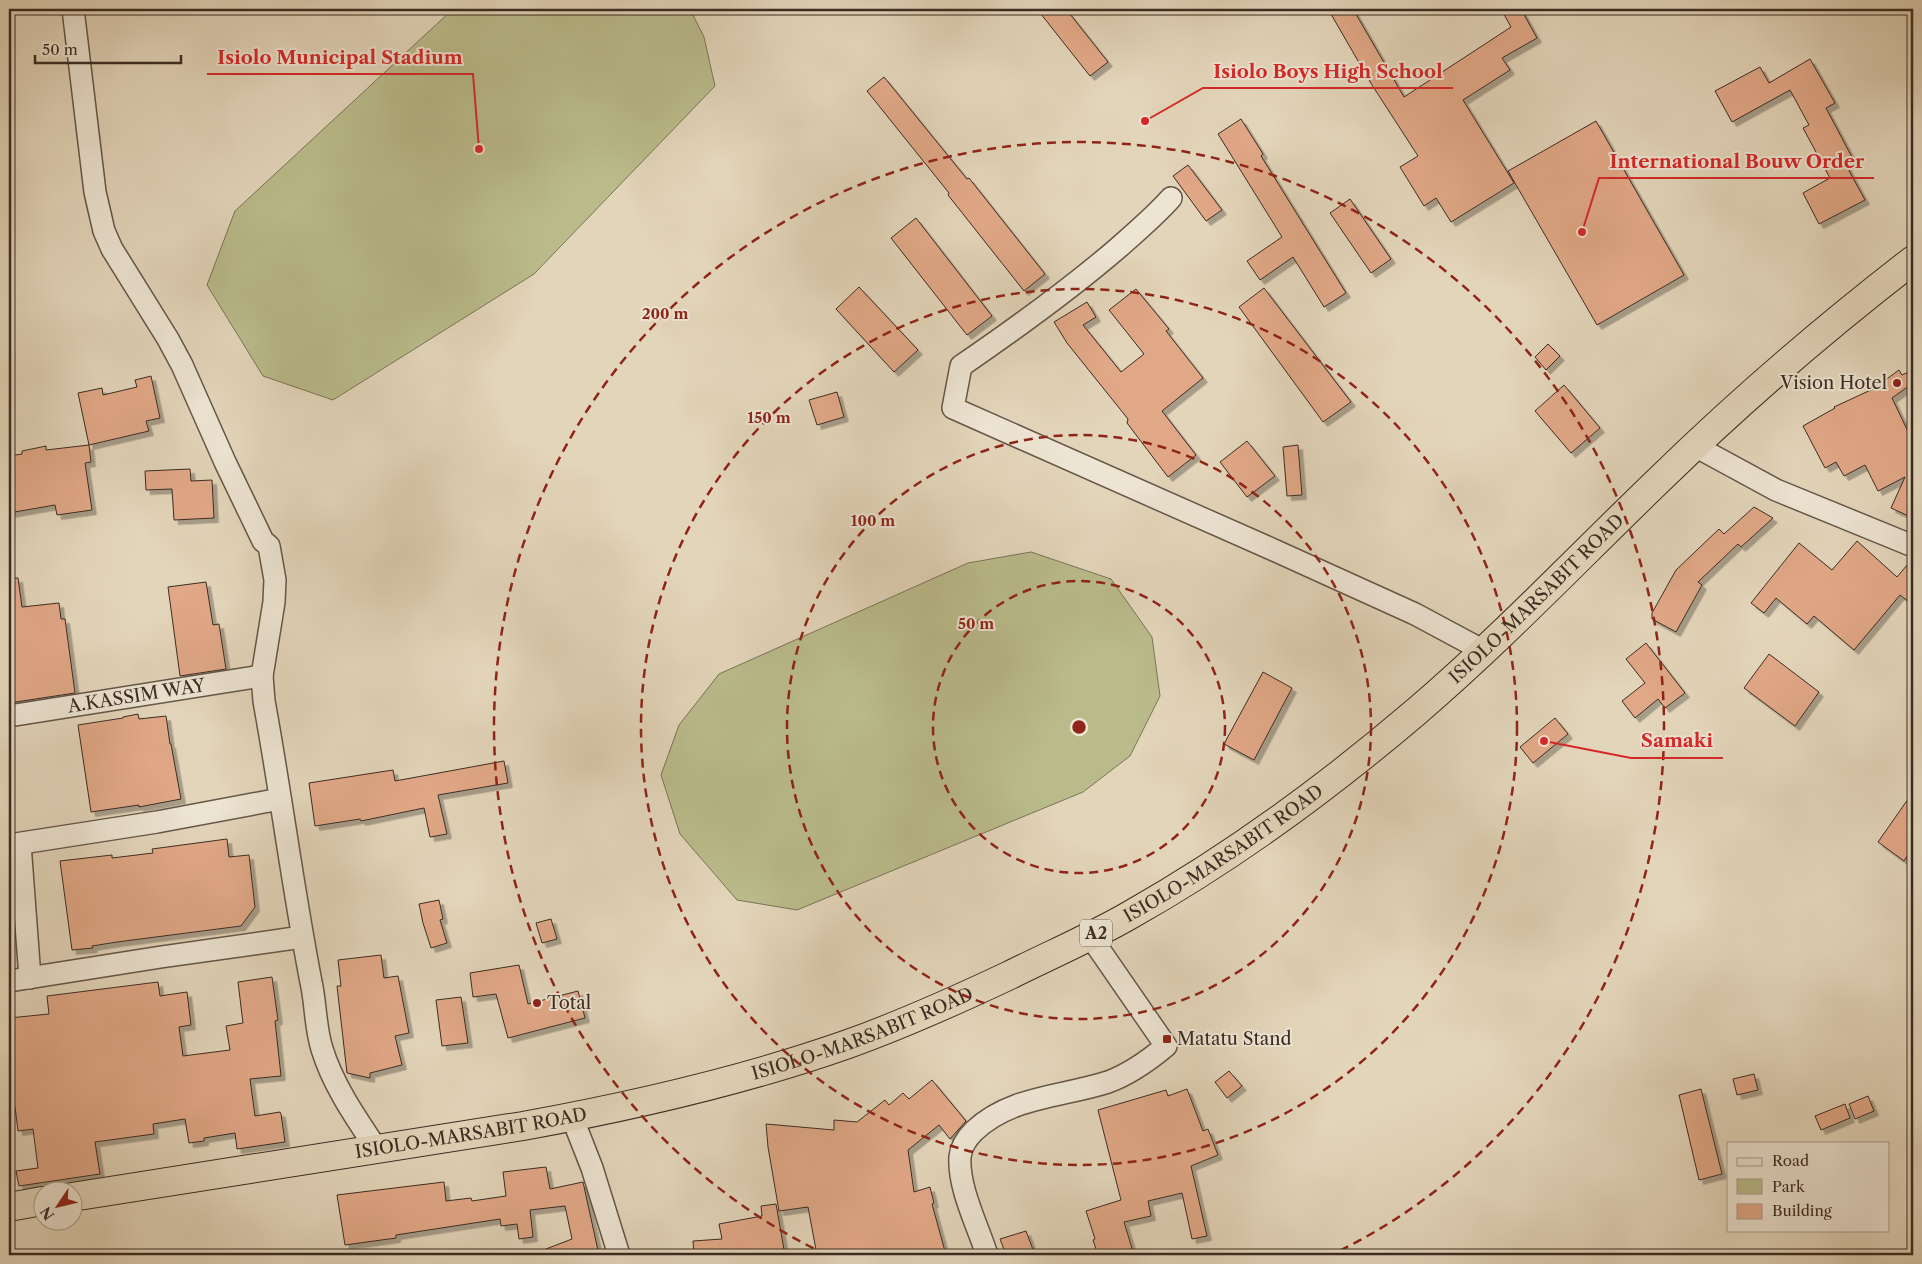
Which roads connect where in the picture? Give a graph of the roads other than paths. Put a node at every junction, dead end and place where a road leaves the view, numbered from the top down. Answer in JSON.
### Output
{"nodes":[{"id":1,"x":73,"y":9,"type":"edge"},
{"id":2,"x":1171,"y":198,"type":"dead end"},
{"id":3,"x":1913,"y":260,"type":"edge"},
{"id":4,"x":1695,"y":446,"type":"junction"},
{"id":5,"x":1913,"y":546,"type":"edge"},
{"id":6,"x":1484,"y":651,"type":"junction"},
{"id":7,"x":262,"y":676,"type":"junction"},
{"id":8,"x":9,"y":716,"type":"edge"},
{"id":9,"x":280,"y":799,"type":"junction"},
{"id":10,"x":14,"y":844,"type":"edge"},
{"id":11,"x":1090,"y":936,"type":"junction"},
{"id":12,"x":302,"y":937,"type":"junction"},
{"id":13,"x":30,"y":978,"type":"junction"},
{"id":14,"x":9,"y":981,"type":"edge"},
{"id":15,"x":572,"y":1117,"type":"junction"},
{"id":16,"x":376,"y":1148,"type":"junction"},
{"id":17,"x":82,"y":1195,"type":"edge"},
{"id":18,"x":32,"y":1203,"type":"edge"},
{"id":19,"x":9,"y":1207,"type":"edge"},
{"id":20,"x":619,"y":1255,"type":"edge"},
{"id":21,"x":988,"y":1255,"type":"edge"}],
"edges":[{"from":1,"to":7,"type":"street"},
{"from":2,"to":6,"type":"street"},
{"from":3,"to":4,"type":"highway","name":"ISIOLO-MARSABIT ROAD","number":"A2"},
{"from":4,"to":5,"type":"street"},
{"from":4,"to":6,"type":"highway","name":"ISIOLO-MARSABIT ROAD","number":"A2"},
{"from":6,"to":11,"type":"highway","name":"ISIOLO-MARSABIT ROAD","number":"A2"},
{"from":7,"to":8,"type":"street","name":"A.KASSIM WAY"},
{"from":7,"to":9,"type":"street"},
{"from":9,"to":10,"type":"street"},
{"from":9,"to":12,"type":"street"},
{"from":10,"to":13,"type":"street"},
{"from":11,"to":15,"type":"highway","name":"ISIOLO-MARSABIT ROAD","number":"A2"},
{"from":11,"to":21,"type":"street"},
{"from":12,"to":13,"type":"street"},
{"from":12,"to":16,"type":"street"},
{"from":13,"to":14,"type":"street"},
{"from":15,"to":16,"type":"highway","name":"ISIOLO-MARSABIT ROAD","number":"A2"},
{"from":15,"to":20,"type":"street"},
{"from":16,"to":17,"type":"highway","name":"ISIOLO-MARSABIT ROAD","number":"A2"},
{"from":18,"to":19,"type":"highway"}]}
